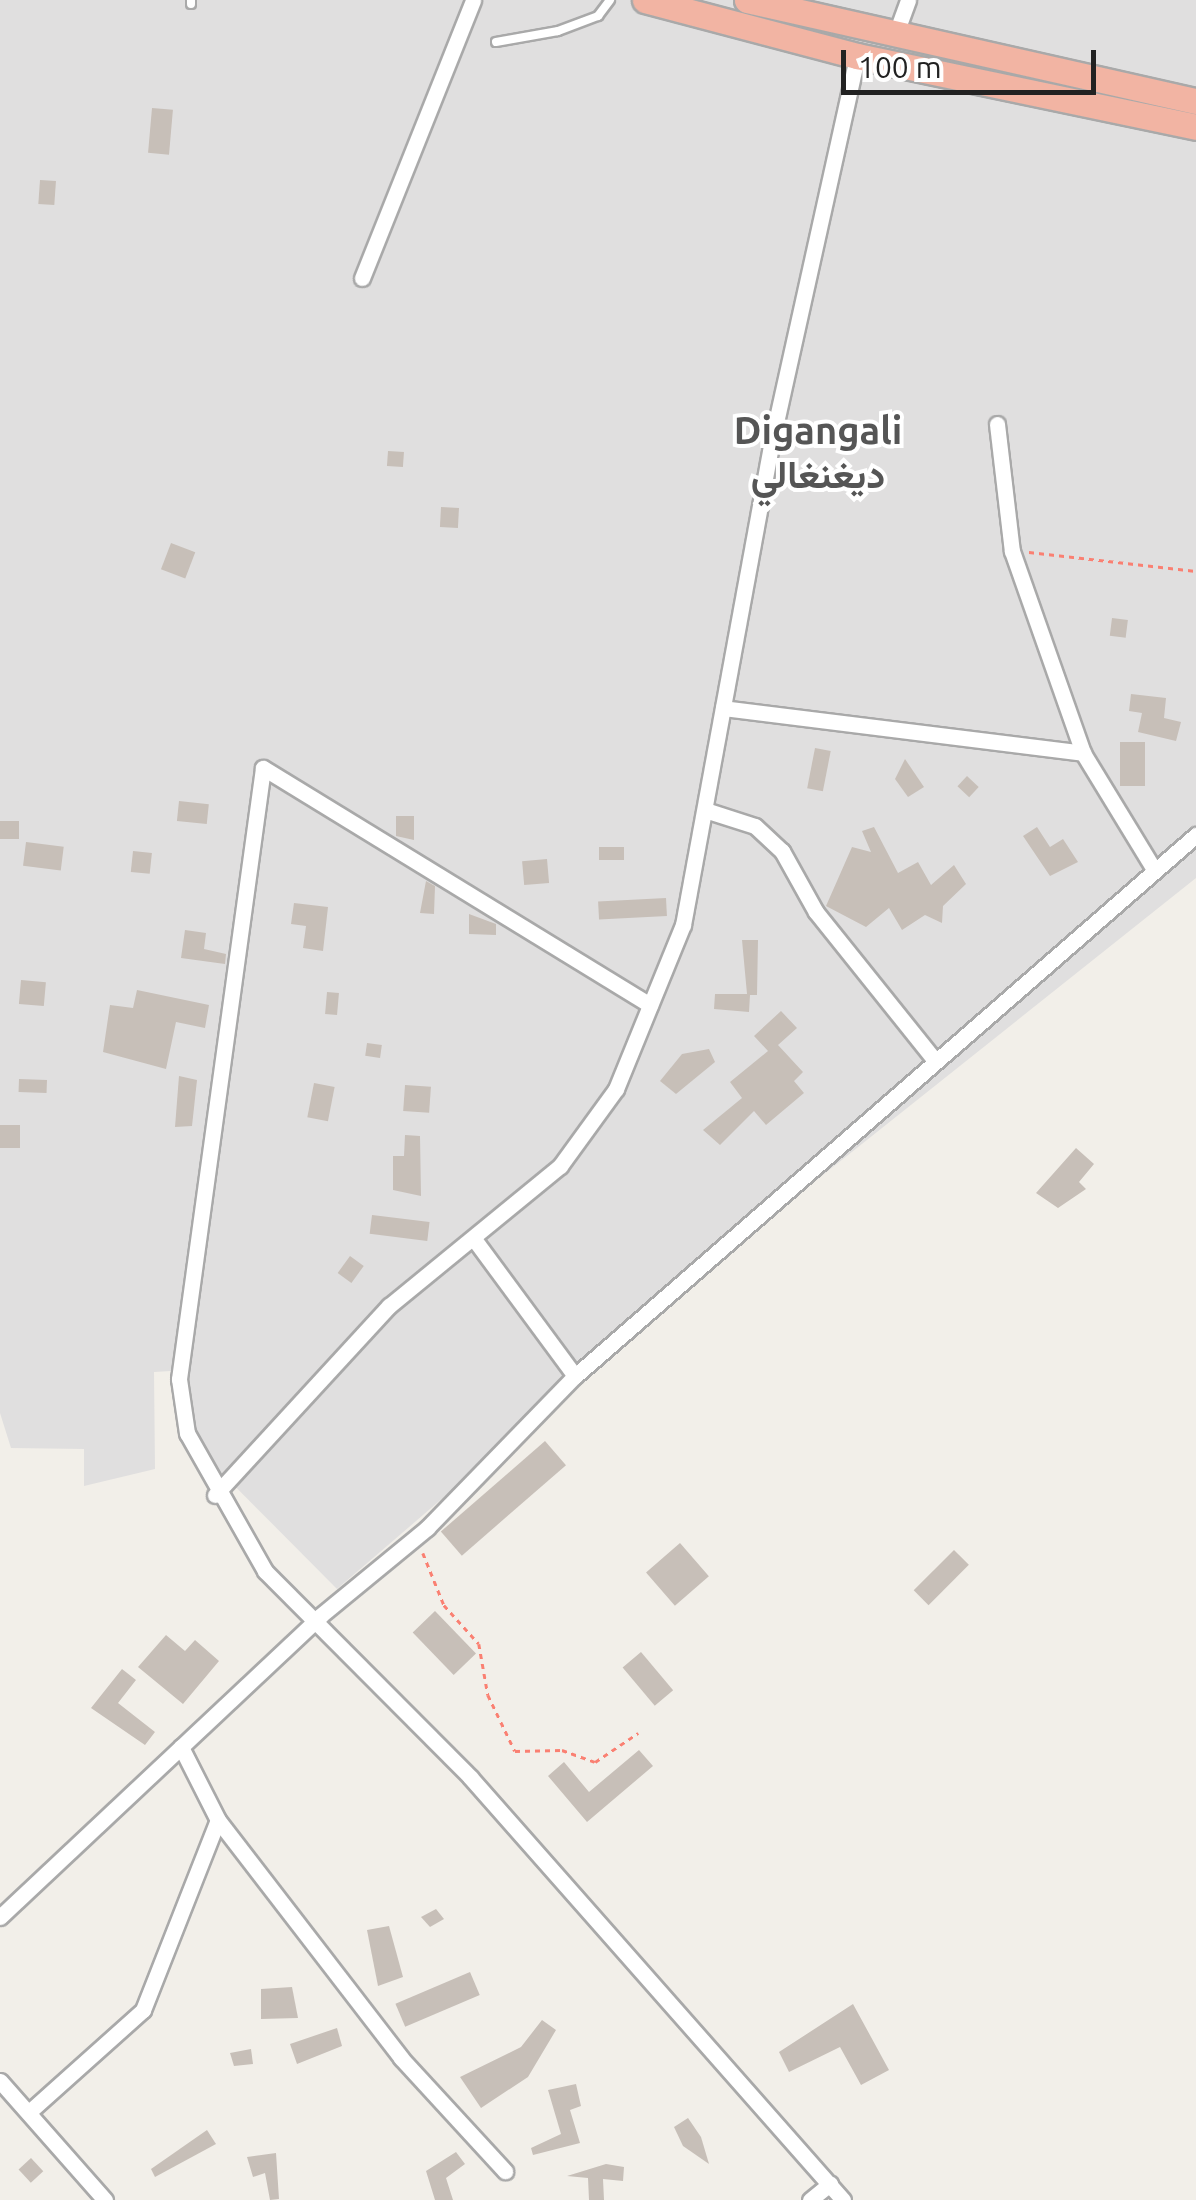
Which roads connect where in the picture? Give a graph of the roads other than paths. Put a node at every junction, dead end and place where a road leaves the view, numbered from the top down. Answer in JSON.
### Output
{"nodes":[{"id":1,"x":473,"y":0,"type":"edge"},
{"id":2,"x":610,"y":0,"type":"edge"},
{"id":3,"x":645,"y":0,"type":"edge"},
{"id":4,"x":746,"y":0,"type":"edge"},
{"id":5,"x":908,"y":0,"type":"edge"},
{"id":6,"x":895,"y":36,"type":"junction"},
{"id":7,"x":496,"y":42,"type":"dead end"},
{"id":8,"x":856,"y":56,"type":"junction"},
{"id":9,"x":1196,"y":101,"type":"edge"},
{"id":10,"x":1196,"y":127,"type":"edge"},
{"id":11,"x":362,"y":278,"type":"dead end"},
{"id":12,"x":997,"y":424,"type":"dead end"},
{"id":13,"x":723,"y":708,"type":"junction"},
{"id":14,"x":1083,"y":753,"type":"junction"},
{"id":15,"x":705,"y":810,"type":"junction"},
{"id":16,"x":1192,"y":843,"type":"edge"},
{"id":17,"x":1152,"y":866,"type":"junction"},
{"id":18,"x":650,"y":1005,"type":"junction"},
{"id":19,"x":932,"y":1058,"type":"junction"},
{"id":20,"x":474,"y":1239,"type":"junction"},
{"id":21,"x":575,"y":1376,"type":"junction"},
{"id":22,"x":215,"y":1495,"type":"junction"},
{"id":23,"x":320,"y":1616,"type":"junction"},
{"id":24,"x":181,"y":1747,"type":"junction"},
{"id":25,"x":218,"y":1820,"type":"junction"},
{"id":26,"x":0,"y":1917,"type":"edge"},
{"id":27,"x":0,"y":2081,"type":"edge"},
{"id":28,"x":29,"y":2112,"type":"junction"},
{"id":29,"x":505,"y":2172,"type":"dead end"},
{"id":30,"x":830,"y":2184,"type":"junction"},
{"id":31,"x":105,"y":2200,"type":"edge"},
{"id":32,"x":810,"y":2200,"type":"edge"},
{"id":33,"x":843,"y":2200,"type":"edge"}],
"edges":[{"from":1,"to":11,"type":"street"},
{"from":2,"to":7,"type":"lane"},
{"from":3,"to":8,"type":"highway"},
{"from":4,"to":6,"type":"highway"},
{"from":5,"to":6,"type":"street"},
{"from":6,"to":9,"type":"highway"},
{"from":8,"to":10,"type":"highway"},
{"from":8,"to":13,"type":"street"},
{"from":12,"to":14,"type":"street"},
{"from":13,"to":14,"type":"street"},
{"from":13,"to":15,"type":"street"},
{"from":14,"to":17,"type":"street"},
{"from":15,"to":18,"type":"street"},
{"from":15,"to":19,"type":"street"},
{"from":16,"to":17,"type":"street"},
{"from":17,"to":19,"type":"street"},
{"from":18,"to":20,"type":"street"},
{"from":18,"to":22,"type":"street"},
{"from":19,"to":21,"type":"street"},
{"from":20,"to":21,"type":"street"},
{"from":20,"to":22,"type":"street"},
{"from":21,"to":23,"type":"street"},
{"from":22,"to":23,"type":"street"},
{"from":23,"to":24,"type":"street"},
{"from":23,"to":30,"type":"street"},
{"from":24,"to":25,"type":"street"},
{"from":24,"to":26,"type":"street"},
{"from":25,"to":28,"type":"street"},
{"from":25,"to":29,"type":"street"},
{"from":27,"to":28,"type":"street"},
{"from":28,"to":31,"type":"street"},
{"from":30,"to":32,"type":"street"},
{"from":30,"to":33,"type":"street"}]}
